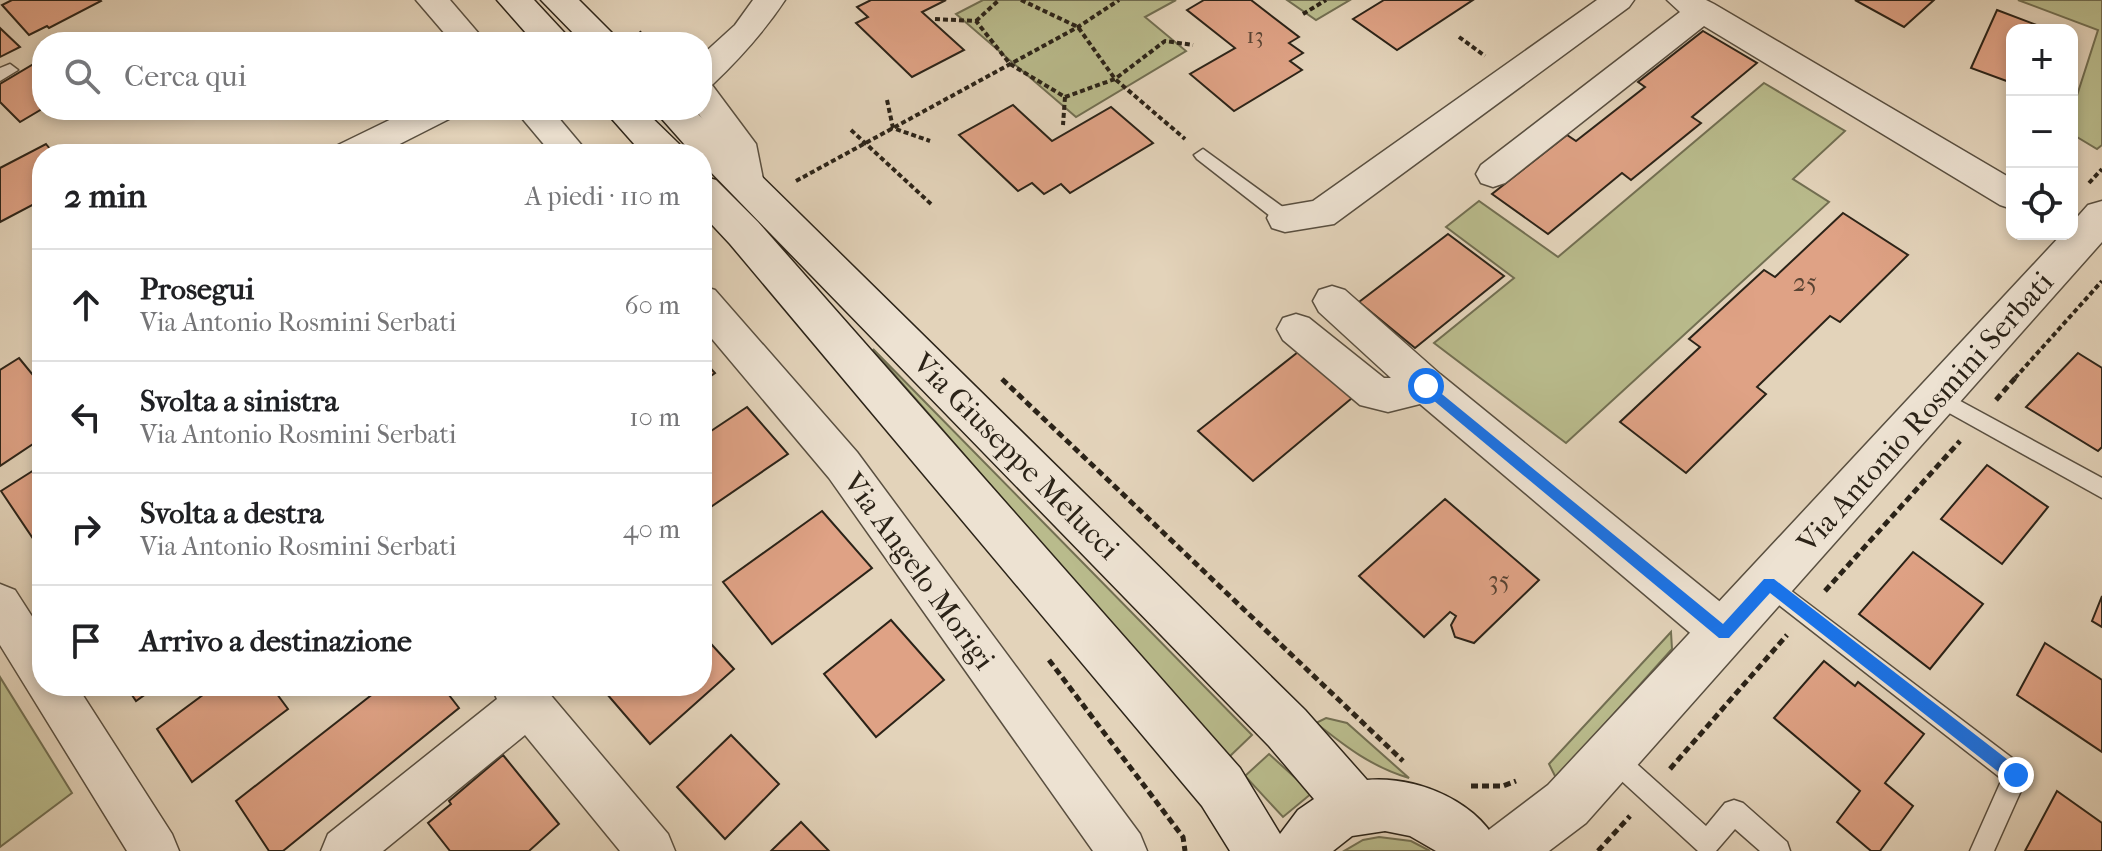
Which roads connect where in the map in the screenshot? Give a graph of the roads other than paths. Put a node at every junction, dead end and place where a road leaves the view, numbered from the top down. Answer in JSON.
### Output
{"nodes":[{"id":1,"x":432,"y":0,"type":"edge"},
{"id":2,"x":514,"y":0,"type":"edge"},
{"id":3,"x":558,"y":0,"type":"edge"},
{"id":4,"x":769,"y":0,"type":"edge"},
{"id":5,"x":1618,"y":0,"type":"edge"},
{"id":6,"x":1693,"y":6,"type":"edge"},
{"id":7,"x":461,"y":32,"type":"edge"},
{"id":8,"x":545,"y":32,"type":"edge"},
{"id":9,"x":592,"y":32,"type":"edge"},
{"id":10,"x":712,"y":60,"type":"edge"},
{"id":11,"x":712,"y":108,"type":"edge"},
{"id":12,"x":419,"y":120,"type":"edge"},
{"id":13,"x":541,"y":120,"type":"edge"},
{"id":14,"x":632,"y":120,"type":"edge"},
{"id":15,"x":686,"y":120,"type":"edge"},
{"id":16,"x":370,"y":144,"type":"edge"},
{"id":17,"x":563,"y":144,"type":"edge"},
{"id":18,"x":656,"y":144,"type":"edge"},
{"id":19,"x":1203,"y":155,"type":"road end"},
{"id":20,"x":1493,"y":174,"type":"dead end"},
{"id":21,"x":767,"y":177,"type":"junction"},
{"id":22,"x":2006,"y":192,"type":"edge"},
{"id":23,"x":712,"y":200,"type":"edge"},
{"id":24,"x":1285,"y":218,"type":"joint"},
{"id":25,"x":2089,"y":232,"type":"edge"},
{"id":26,"x":1332,"y":301,"type":"dead end"},
{"id":27,"x":712,"y":313,"type":"edge"},
{"id":28,"x":1296,"y":329,"type":"dead end"},
{"id":29,"x":1426,"y":386,"type":"junction"},
{"id":30,"x":1959,"y":409,"type":"junction"},
{"id":31,"x":2102,"y":489,"type":"edge"},
{"id":32,"x":1769,"y":584,"type":"junction"},
{"id":33,"x":0,"y":605,"type":"edge"},
{"id":34,"x":1724,"y":633,"type":"junction"},
{"id":35,"x":32,"y":656,"type":"edge"},
{"id":36,"x":57,"y":696,"type":"edge"},
{"id":37,"x":519,"y":696,"type":"edge"},
{"id":38,"x":523,"y":696,"type":"edge"},
{"id":39,"x":1611,"y":756,"type":"junction"},
{"id":40,"x":1356,"y":807,"type":"junction"},
{"id":41,"x":155,"y":851,"type":"edge"},
{"id":42,"x":345,"y":851,"type":"edge"},
{"id":43,"x":651,"y":851,"type":"edge"},
{"id":44,"x":1123,"y":851,"type":"edge"},
{"id":45,"x":1260,"y":851,"type":"edge"},
{"id":46,"x":1300,"y":851,"type":"edge"},
{"id":47,"x":1474,"y":851,"type":"edge"},
{"id":48,"x":1505,"y":851,"type":"edge"},
{"id":49,"x":1778,"y":851,"type":"edge"},
{"id":50,"x":1982,"y":851,"type":"edge"}],
"edges":[{"from":1,"to":7,"type":"street"},
{"from":2,"to":8,"type":"main road"},
{"from":3,"to":9,"type":"main road"},
{"from":4,"to":10,"type":"street"},
{"from":5,"to":24,"type":"street"},
{"from":6,"to":20,"type":"street"},
{"from":6,"to":22,"type":"street"},
{"from":11,"to":21,"type":"street"},
{"from":12,"to":16,"type":"street"},
{"from":13,"to":17,"type":"street"},
{"from":14,"to":18,"type":"main road"},
{"from":15,"to":21,"type":"main road","name":"Via Giuseppe Melucci"},
{"from":19,"to":24,"type":"lane"},
{"from":21,"to":40,"type":"main road","name":"Via Giuseppe Melucci"},
{"from":23,"to":45,"type":"main road","name":"Via Giuseppe Melucci"},
{"from":25,"to":30,"type":"main road","name":"Via Antonio Rosmini Serbati"},
{"from":26,"to":29,"type":"street"},
{"from":27,"to":44,"type":"street","name":"Via Angelo Morigi"},
{"from":28,"to":29,"type":"street"},
{"from":29,"to":34,"type":"street"},
{"from":30,"to":31,"type":"lane"},
{"from":30,"to":32,"type":"main road","name":"Via Antonio Rosmini Serbati"},
{"from":32,"to":34,"type":"main road","name":"Via Antonio Rosmini Serbati"},
{"from":32,"to":50,"type":"lane"},
{"from":33,"to":35,"type":"street"},
{"from":34,"to":39,"type":"main road","name":"Via Antonio Rosmini Serbati"},
{"from":36,"to":41,"type":"street"},
{"from":37,"to":42,"type":"street"},
{"from":38,"to":43,"type":"street"},
{"from":39,"to":48,"type":"main road","name":"Via Antonio Rosmini Serbati"},
{"from":39,"to":49,"type":"lane"},
{"from":40,"to":46,"type":"main road"},
{"from":40,"to":47,"type":"main road"}]}
